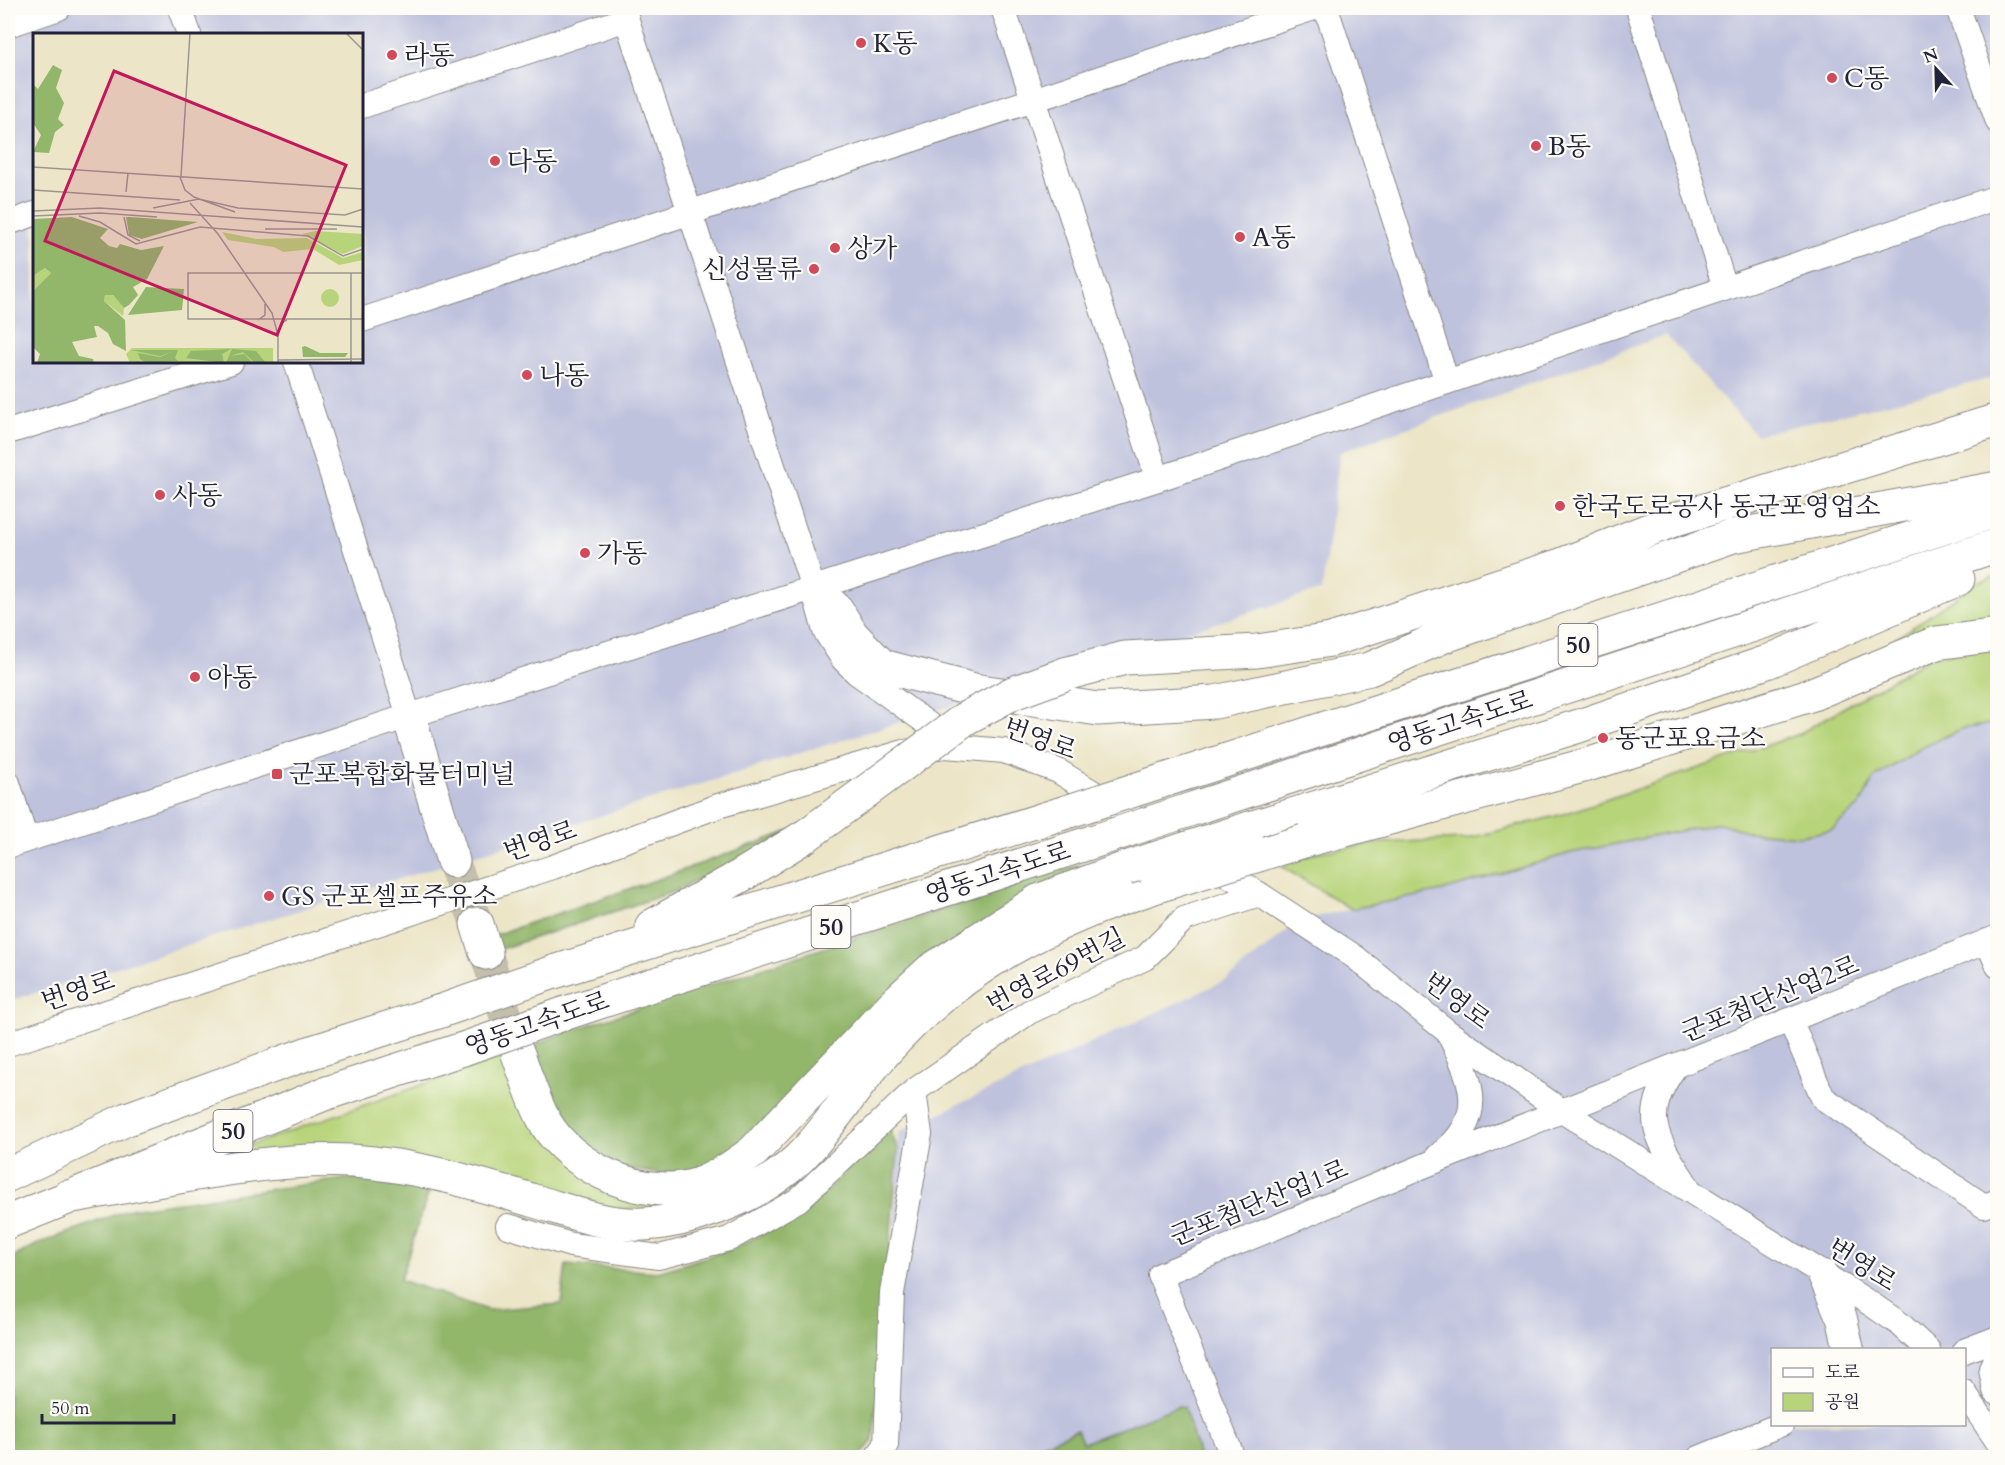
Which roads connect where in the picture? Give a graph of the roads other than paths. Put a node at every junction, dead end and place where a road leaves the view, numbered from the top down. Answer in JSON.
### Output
{"nodes":[{"id":1,"x":59,"y":8,"type":"edge"},
{"id":2,"x":180,"y":8,"type":"edge"},
{"id":3,"x":1003,"y":8,"type":"edge"},
{"id":4,"x":1314,"y":8,"type":"edge"},
{"id":5,"x":1326,"y":8,"type":"edge"},
{"id":6,"x":1638,"y":8,"type":"edge"},
{"id":7,"x":1958,"y":8,"type":"edge"},
{"id":8,"x":625,"y":13,"type":"edge"},
{"id":9,"x":8,"y":25,"type":"edge"},
{"id":10,"x":189,"y":33,"type":"edge"},
{"id":11,"x":1034,"y":101,"type":"junction"},
{"id":12,"x":363,"y":106,"type":"edge"},
{"id":13,"x":1998,"y":122,"type":"edge"},
{"id":14,"x":1998,"y":197,"type":"edge"},
{"id":15,"x":690,"y":213,"type":"junction"},
{"id":16,"x":33,"y":214,"type":"edge"},
{"id":17,"x":8,"y":223,"type":"edge"},
{"id":18,"x":1725,"y":288,"type":"junction"},
{"id":19,"x":363,"y":320,"type":"edge"},
{"id":20,"x":228,"y":363,"type":"edge"},
{"id":21,"x":296,"y":363,"type":"edge"},
{"id":22,"x":1447,"y":382,"type":"junction"},
{"id":23,"x":1998,"y":420,"type":"edge"},
{"id":24,"x":8,"y":432,"type":"edge"},
{"id":25,"x":1158,"y":479,"type":"junction"},
{"id":26,"x":1998,"y":488,"type":"edge"},
{"id":27,"x":1998,"y":510,"type":"edge"},
{"id":28,"x":1998,"y":545,"type":"edge"},
{"id":29,"x":1998,"y":561,"type":"edge"},
{"id":30,"x":813,"y":588,"type":"junction"},
{"id":31,"x":1998,"y":635,"type":"edge"},
{"id":32,"x":409,"y":716,"type":"junction"},
{"id":33,"x":945,"y":746,"type":"junction"},
{"id":34,"x":8,"y":783,"type":"edge"},
{"id":35,"x":17,"y":843,"type":"edge"},
{"id":36,"x":453,"y":861,"type":"tunnel mouth"},
{"id":37,"x":1259,"y":894,"type":"junction"},
{"id":38,"x":1992,"y":939,"type":"edge"},
{"id":39,"x":1998,"y":966,"type":"edge"},
{"id":40,"x":568,"y":967,"type":"junction"},
{"id":41,"x":1791,"y":1022,"type":"junction"},
{"id":42,"x":1448,"y":1032,"type":"junction"},
{"id":43,"x":8,"y":1044,"type":"edge"},
{"id":44,"x":518,"y":1054,"type":"tunnel mouth"},
{"id":45,"x":1675,"y":1067,"type":"junction"},
{"id":46,"x":914,"y":1091,"type":"junction"},
{"id":47,"x":1562,"y":1111,"type":"junction"},
{"id":48,"x":1426,"y":1165,"type":"junction"},
{"id":49,"x":8,"y":1174,"type":"edge"},
{"id":50,"x":1693,"y":1194,"type":"junction"},
{"id":51,"x":67,"y":1197,"type":"junction"},
{"id":52,"x":1998,"y":1201,"type":"edge"},
{"id":53,"x":8,"y":1222,"type":"edge"},
{"id":54,"x":508,"y":1226,"type":"dead end"},
{"id":55,"x":1823,"y":1275,"type":"junction"},
{"id":56,"x":1998,"y":1338,"type":"edge"},
{"id":57,"x":1849,"y":1348,"type":"edge"},
{"id":58,"x":1926,"y":1348,"type":"edge"},
{"id":59,"x":1966,"y":1351,"type":"edge"},
{"id":60,"x":1998,"y":1359,"type":"edge"},
{"id":61,"x":1998,"y":1390,"type":"edge"},
{"id":62,"x":1966,"y":1394,"type":"edge"},
{"id":63,"x":1779,"y":1426,"type":"edge"},
{"id":64,"x":1998,"y":1442,"type":"edge"},
{"id":65,"x":876,"y":1458,"type":"edge"},
{"id":66,"x":1233,"y":1458,"type":"edge"},
{"id":67,"x":1699,"y":1458,"type":"edge"}],
"edges":[{"from":1,"to":9,"type":"street"},
{"from":2,"to":10,"type":"street"},
{"from":3,"to":11,"type":"street"},
{"from":4,"to":11,"type":"street"},
{"from":5,"to":22,"type":"street"},
{"from":6,"to":18,"type":"street"},
{"from":7,"to":13,"type":"street"},
{"from":8,"to":12,"type":"street"},
{"from":8,"to":15,"type":"street"},
{"from":11,"to":15,"type":"street"},
{"from":11,"to":25,"type":"street"},
{"from":14,"to":18,"type":"street"},
{"from":15,"to":19,"type":"street"},
{"from":15,"to":30,"type":"street"},
{"from":16,"to":17,"type":"street"},
{"from":18,"to":22,"type":"street"},
{"from":20,"to":24,"type":"street"},
{"from":21,"to":32,"type":"street"},
{"from":22,"to":25,"type":"street"},
{"from":23,"to":40,"type":"highway","bridge":true},
{"from":25,"to":30,"type":"street"},
{"from":26,"to":30,"type":"highway"},
{"from":27,"to":40,"type":"highway","name":"영동고속도로","number":"50","bridge":true},
{"from":28,"to":51,"type":"highway","name":"영동고속도로","number":"50","bridge":true},
{"from":29,"to":44,"type":"highway","bridge":true},
{"from":30,"to":32,"type":"street"},
{"from":30,"to":33,"type":"street"},
{"from":31,"to":51,"type":"highway","bridge":true},
{"from":32,"to":35,"type":"street"},
{"from":32,"to":36,"type":"highway"},
{"from":33,"to":37,"type":"street","name":"번영로"},
{"from":33,"to":43,"type":"street","name":"번영로"},
{"from":34,"to":35,"type":"street"},
{"from":37,"to":42,"type":"street","name":"번영로"},
{"from":37,"to":46,"type":"street","name":"번영로69번길"},
{"from":38,"to":39,"type":"street"},
{"from":38,"to":41,"type":"street","name":"군포첨단산업2로"},
{"from":40,"to":49,"type":"highway","name":"영동고속도로","number":"50","bridge":true},
{"from":41,"to":45,"type":"street","name":"군포첨단산업2로"},
{"from":41,"to":52,"type":"street"},
{"from":42,"to":47,"type":"street","name":"번영로"},
{"from":42,"to":48,"type":"street"},
{"from":45,"to":47,"type":"street","name":"군포첨단산업2로"},
{"from":45,"to":50,"type":"street"},
{"from":46,"to":54,"type":"street","name":"번영로69번길"},
{"from":46,"to":65,"type":"street"},
{"from":47,"to":48,"type":"street","name":"군포첨단산업1로"},
{"from":47,"to":50,"type":"street","name":"번영로"},
{"from":48,"to":66,"type":"street","name":"군포첨단산업1로"},
{"from":50,"to":55,"type":"street","name":"번영로"},
{"from":51,"to":53,"type":"highway","name":"영동고속도로","number":"50"},
{"from":55,"to":57,"type":"main road"},
{"from":55,"to":58,"type":"street","name":"번영로"},
{"from":56,"to":59,"type":"street"},
{"from":60,"to":61,"type":"main road"},
{"from":62,"to":64,"type":"street"},
{"from":63,"to":67,"type":"street"}]}
